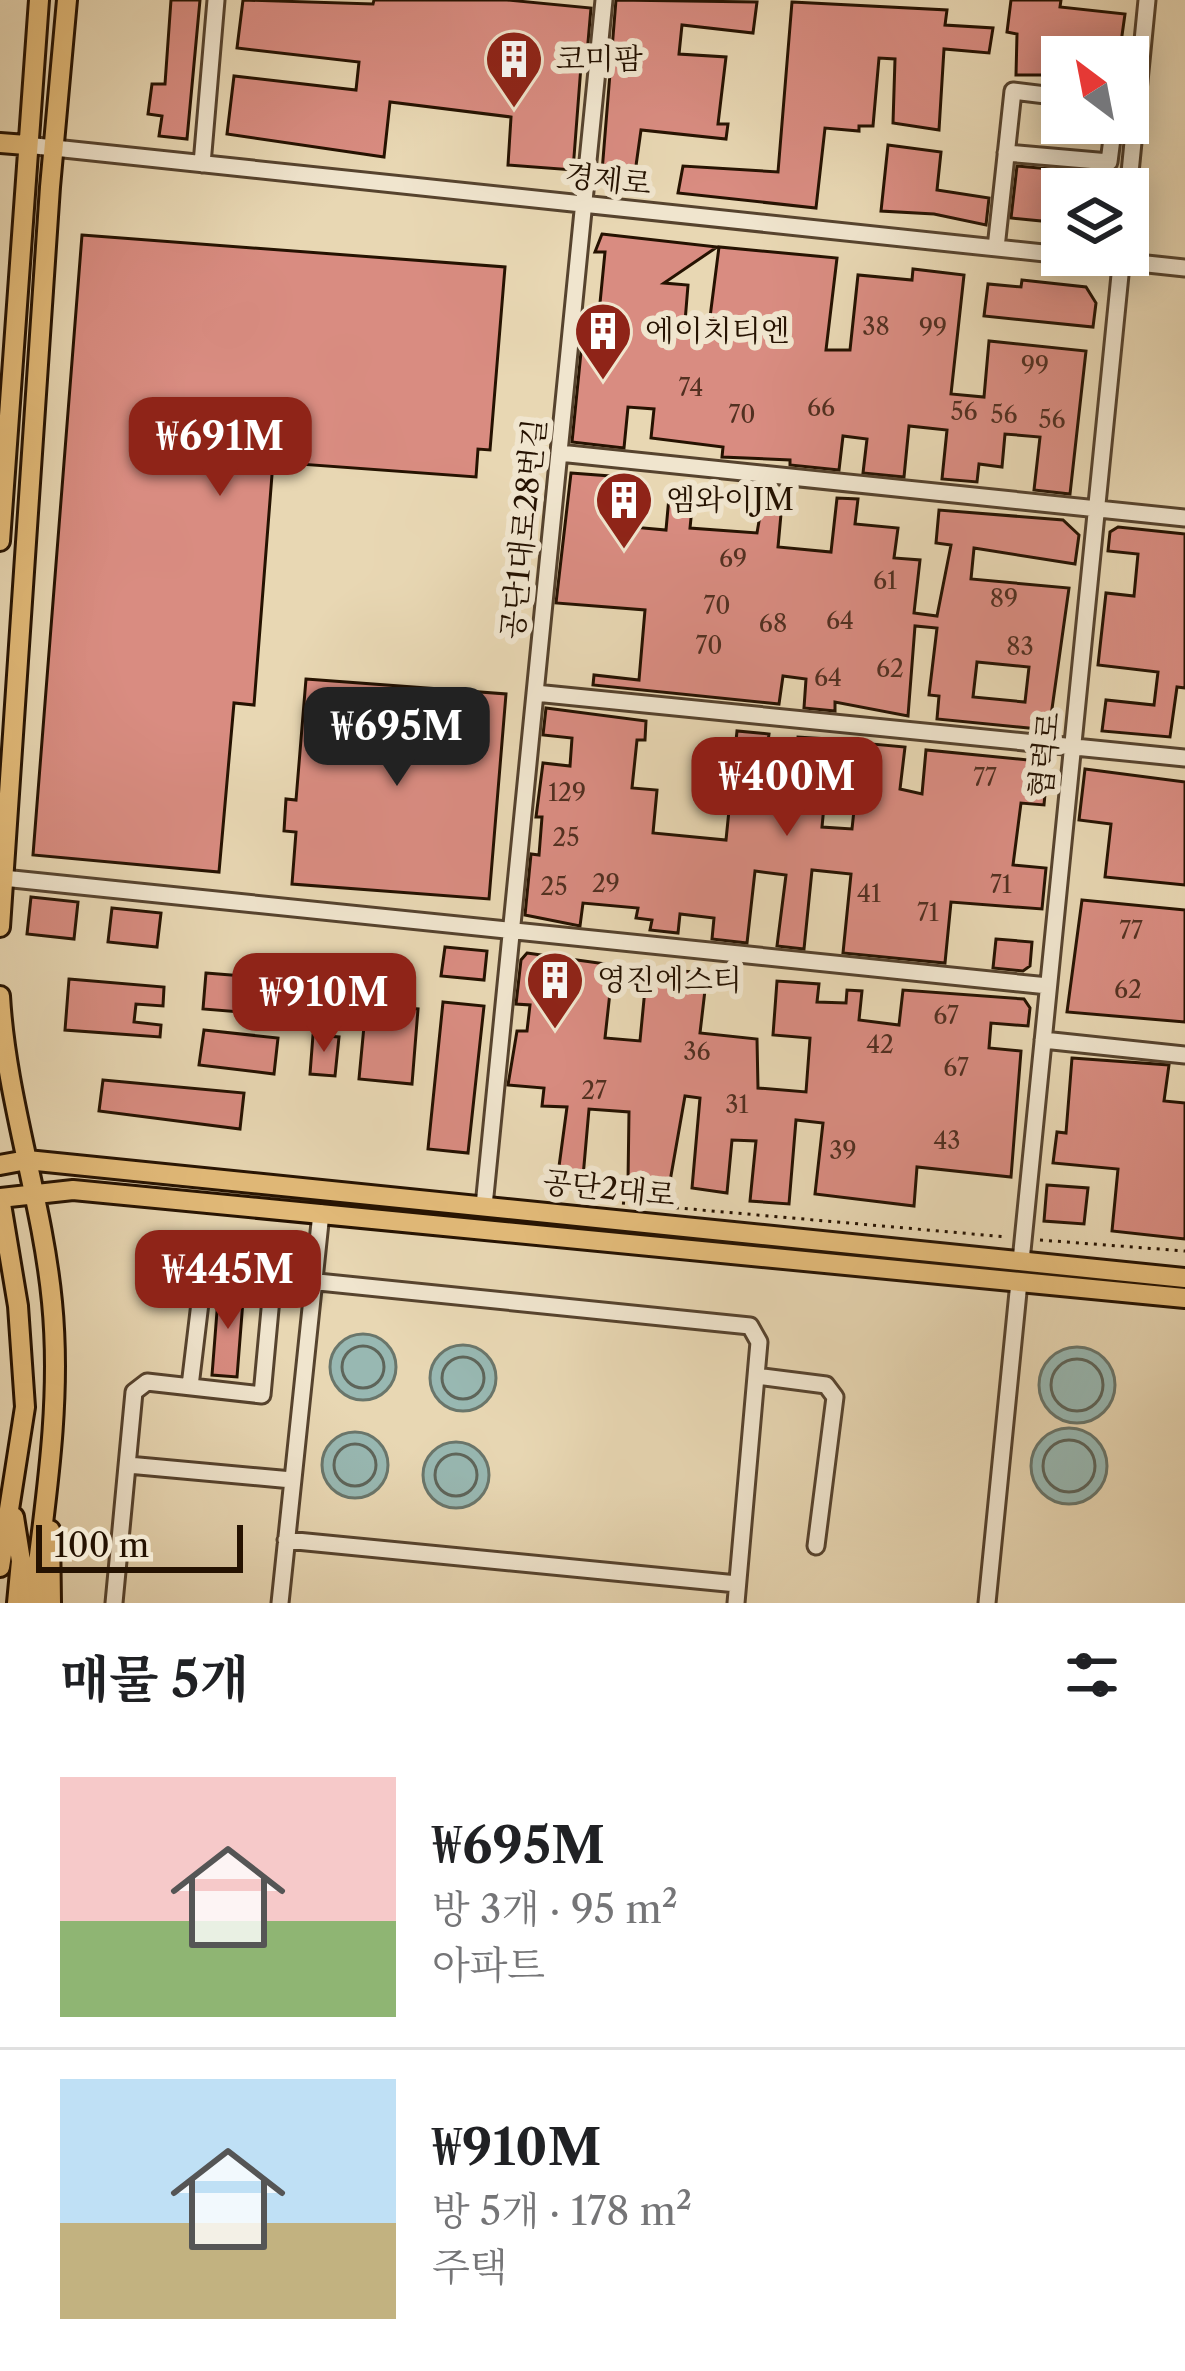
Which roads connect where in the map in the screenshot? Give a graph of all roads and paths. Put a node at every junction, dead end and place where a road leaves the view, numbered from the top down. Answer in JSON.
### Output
{"nodes":[{"id":1,"x":39,"y":0,"type":"edge"},
{"id":2,"x":68,"y":0,"type":"edge"},
{"id":3,"x":216,"y":0,"type":"edge"},
{"id":4,"x":604,"y":0,"type":"edge"},
{"id":5,"x":1147,"y":0,"type":"edge"},
{"id":6,"x":1041,"y":94,"type":"edge"},
{"id":7,"x":0,"y":142,"type":"edge"},
{"id":8,"x":1111,"y":144,"type":"edge"},
{"id":9,"x":26,"y":145,"type":"junction"},
{"id":10,"x":53,"y":148,"type":"junction"},
{"id":11,"x":1006,"y":153,"type":"junction"},
{"id":12,"x":202,"y":164,"type":"junction"},
{"id":13,"x":1130,"y":168,"type":"edge"},
{"id":14,"x":584,"y":205,"type":"junction"},
{"id":15,"x":996,"y":248,"type":"junction"},
{"id":16,"x":1041,"y":252,"type":"edge"},
{"id":17,"x":1149,"y":262,"type":"edge"},
{"id":18,"x":1185,"y":268,"type":"edge"},
{"id":19,"x":1119,"y":276,"type":"edge"},
{"id":20,"x":559,"y":453,"type":"junction"},
{"id":21,"x":1096,"y":509,"type":"junction"},
{"id":22,"x":1185,"y":518,"type":"edge"},
{"id":23,"x":0,"y":541,"type":"edge"},
{"id":24,"x":535,"y":692,"type":"junction"},
{"id":25,"x":1072,"y":747,"type":"junction"},
{"id":26,"x":1185,"y":758,"type":"edge"},
{"id":27,"x":3,"y":878,"type":"edge"},
{"id":28,"x":0,"y":927,"type":"edge"},
{"id":29,"x":512,"y":931,"type":"junction"},
{"id":30,"x":1048,"y":986,"type":"junction"},
{"id":31,"x":0,"y":996,"type":"edge"},
{"id":32,"x":1043,"y":1040,"type":"junction"},
{"id":33,"x":1185,"y":1055,"type":"edge"},
{"id":34,"x":28,"y":1160,"type":"junction"},
{"id":35,"x":0,"y":1165,"type":"edge"},
{"id":36,"x":34,"y":1191,"type":"junction"},
{"id":37,"x":0,"y":1198,"type":"edge"},
{"id":38,"x":603,"y":1202,"type":"dead end"},
{"id":39,"x":484,"y":1206,"type":"junction"},
{"id":40,"x":321,"y":1213,"type":"junction"},
{"id":41,"x":482,"y":1229,"type":"junction"},
{"id":42,"x":1023,"y":1238,"type":"junction"},
{"id":43,"x":1185,"y":1251,"type":"edge"},
{"id":44,"x":1021,"y":1261,"type":"junction"},
{"id":45,"x":273,"y":1277,"type":"junction"},
{"id":46,"x":1185,"y":1278,"type":"edge"},
{"id":47,"x":314,"y":1282,"type":"junction"},
{"id":48,"x":1019,"y":1282,"type":"junction"},
{"id":49,"x":1185,"y":1298,"type":"edge"},
{"id":50,"x":756,"y":1376,"type":"junction"},
{"id":51,"x":190,"y":1386,"type":"junction"},
{"id":52,"x":128,"y":1465,"type":"junction"},
{"id":53,"x":292,"y":1480,"type":"junction"},
{"id":54,"x":47,"y":1503,"type":"junction"},
{"id":55,"x":12,"y":1506,"type":"junction"},
{"id":56,"x":286,"y":1540,"type":"junction"},
{"id":57,"x":816,"y":1546,"type":"dead end"},
{"id":58,"x":0,"y":1567,"type":"edge"},
{"id":59,"x":737,"y":1584,"type":"junction"},
{"id":60,"x":17,"y":1603,"type":"edge"},
{"id":61,"x":33,"y":1603,"type":"edge"},
{"id":62,"x":51,"y":1603,"type":"edge"},
{"id":63,"x":114,"y":1603,"type":"edge"},
{"id":64,"x":280,"y":1603,"type":"edge"},
{"id":65,"x":736,"y":1603,"type":"edge"},
{"id":66,"x":987,"y":1603,"type":"edge"}],
"edges":[{"from":1,"to":9,"type":"main road"},
{"from":2,"to":10,"type":"main road"},
{"from":3,"to":12,"type":"street"},
{"from":4,"to":14,"type":"street","name":"공단1대로28번길"},
{"from":5,"to":13,"type":"street"},
{"from":6,"to":11,"type":"street"},
{"from":7,"to":9,"type":"main road"},
{"from":8,"to":11,"type":"street"},
{"from":9,"to":10,"type":"street","name":"경제로"},
{"from":9,"to":23,"type":"main road"},
{"from":10,"to":12,"type":"street","name":"경제로"},
{"from":10,"to":27,"type":"main road"},
{"from":11,"to":15,"type":"street"},
{"from":12,"to":14,"type":"street","name":"경제로"},
{"from":14,"to":15,"type":"street","name":"경제로"},
{"from":14,"to":20,"type":"street","name":"공단1대로28번길"},
{"from":15,"to":16,"type":"street","name":"경제로"},
{"from":17,"to":18,"type":"street","name":"경제로"},
{"from":19,"to":21,"type":"street","name":"협력로"},
{"from":20,"to":21,"type":"street"},
{"from":20,"to":24,"type":"street","name":"공단1대로28번길"},
{"from":21,"to":22,"type":"street"},
{"from":21,"to":25,"type":"street","name":"협력로"},
{"from":24,"to":25,"type":"street"},
{"from":24,"to":29,"type":"street","name":"공단1대로28번길"},
{"from":25,"to":26,"type":"street"},
{"from":25,"to":30,"type":"street","name":"협력로"},
{"from":27,"to":28,"type":"main road"},
{"from":27,"to":29,"type":"street"},
{"from":29,"to":30,"type":"street"},
{"from":29,"to":39,"type":"street","name":"공단1대로28번길"},
{"from":30,"to":32,"type":"street","name":"협력로"},
{"from":31,"to":34,"type":"main road"},
{"from":32,"to":33,"type":"street"},
{"from":32,"to":42,"type":"street","name":"협력로"},
{"from":34,"to":35,"type":"main road","name":"공단2대로"},
{"from":34,"to":36,"type":"main road"},
{"from":34,"to":39,"type":"main road","name":"공단2대로"},
{"from":36,"to":37,"type":"main road","name":"공단2대로"},
{"from":36,"to":40,"type":"main road","name":"공단2대로"},
{"from":36,"to":54,"type":"main road"},
{"from":37,"to":55,"type":"main road"},
{"from":38,"to":42,"type":"path"},
{"from":39,"to":41,"type":"main road"},
{"from":39,"to":44,"type":"main road","name":"공단2대로"},
{"from":40,"to":41,"type":"main road","name":"공단2대로"},
{"from":40,"to":47,"type":"street"},
{"from":41,"to":48,"type":"main road","name":"공단2대로"},
{"from":42,"to":43,"type":"path"},
{"from":42,"to":44,"type":"street","name":"협력로"},
{"from":44,"to":46,"type":"main road","name":"공단2대로"},
{"from":44,"to":48,"type":"main road"},
{"from":45,"to":47,"type":"street"},
{"from":45,"to":51,"type":"street"},
{"from":45,"to":51,"type":"street"},
{"from":47,"to":50,"type":"street"},
{"from":47,"to":53,"type":"street"},
{"from":48,"to":49,"type":"main road","name":"공단2대로"},
{"from":48,"to":66,"type":"street"},
{"from":50,"to":57,"type":"street"},
{"from":50,"to":59,"type":"street"},
{"from":51,"to":52,"type":"street"},
{"from":52,"to":53,"type":"street"},
{"from":52,"to":63,"type":"street"},
{"from":53,"to":56,"type":"street"},
{"from":54,"to":61,"type":"main road"},
{"from":54,"to":62,"type":"main road"},
{"from":55,"to":58,"type":"main road"},
{"from":55,"to":60,"type":"main road"},
{"from":56,"to":59,"type":"street"},
{"from":56,"to":64,"type":"street"},
{"from":59,"to":65,"type":"street"}]}
